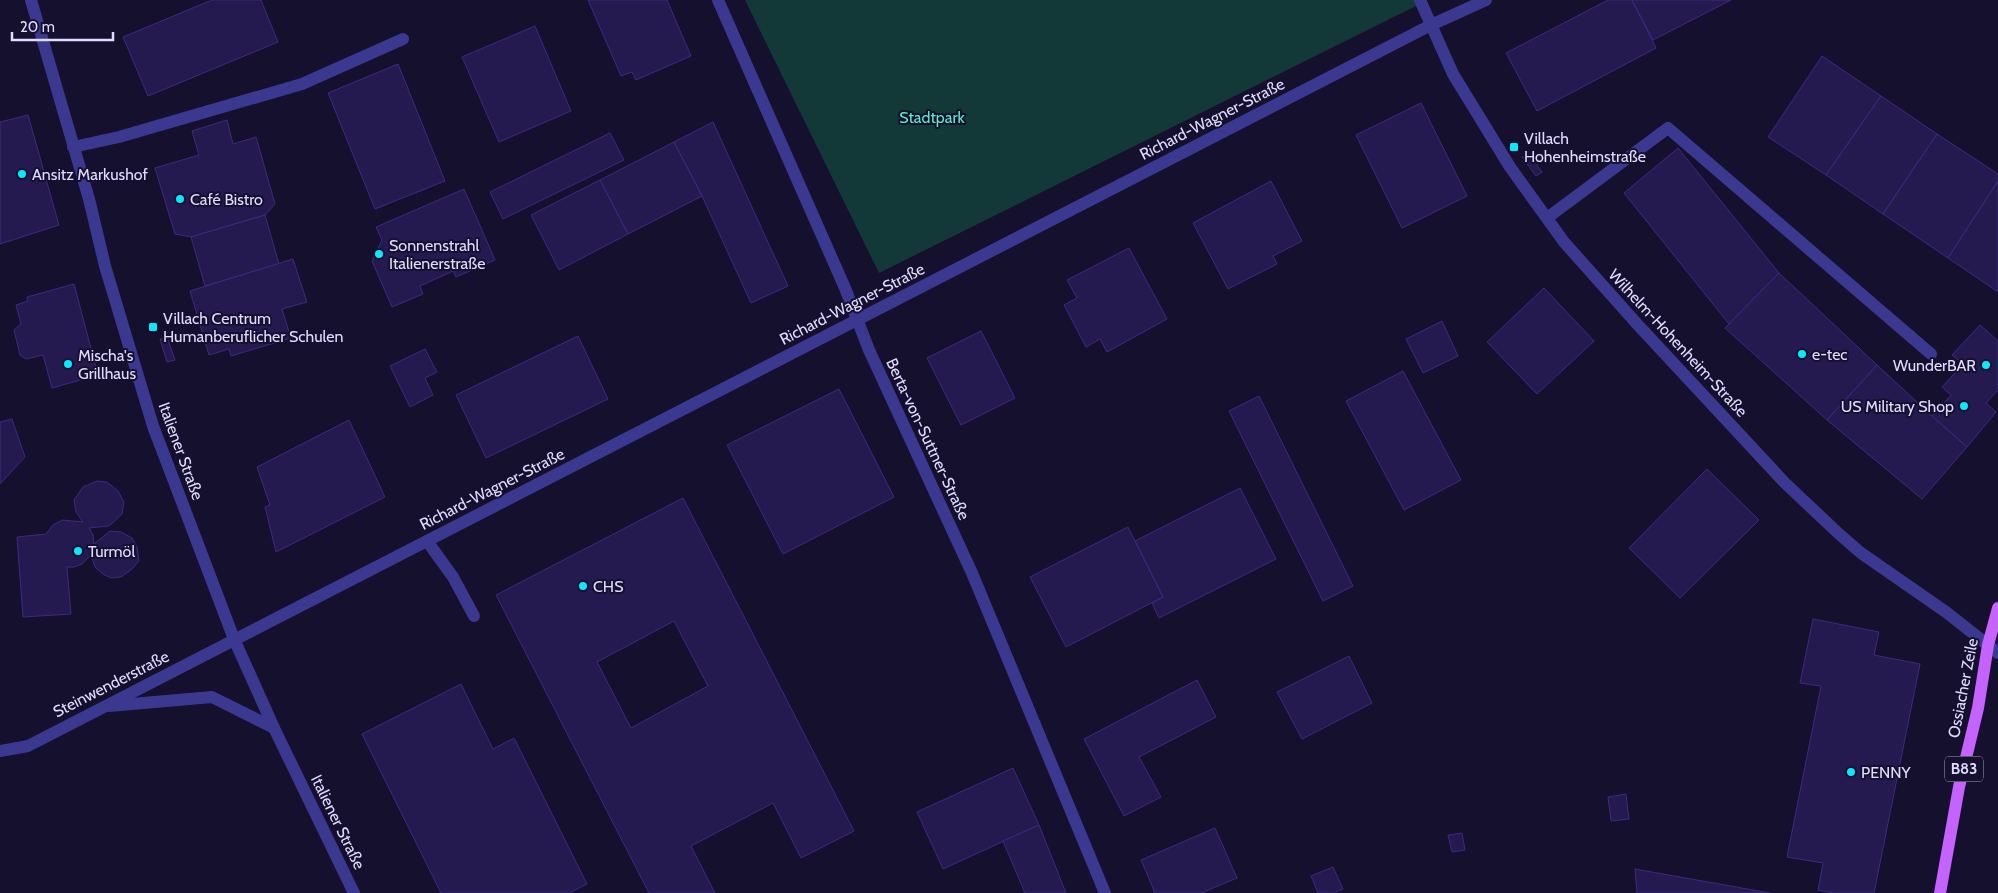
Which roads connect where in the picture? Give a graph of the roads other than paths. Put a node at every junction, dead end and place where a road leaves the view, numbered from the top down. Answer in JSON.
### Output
{"nodes":[{"id":1,"x":31,"y":0,"type":"edge"},
{"id":2,"x":718,"y":0,"type":"edge"},
{"id":3,"x":1420,"y":0,"type":"edge"},
{"id":4,"x":1486,"y":0,"type":"edge"},
{"id":5,"x":1431,"y":25,"type":"junction"},
{"id":6,"x":403,"y":39,"type":"dead end"},
{"id":7,"x":73,"y":147,"type":"junction"},
{"id":8,"x":1546,"y":218,"type":"junction"},
{"id":9,"x":858,"y":319,"type":"junction"},
{"id":10,"x":1931,"y":354,"type":"dead end"},
{"id":11,"x":427,"y":540,"type":"junction"},
{"id":12,"x":1998,"y":608,"type":"edge"},
{"id":13,"x":474,"y":616,"type":"dead end"},
{"id":14,"x":234,"y":639,"type":"junction"},
{"id":15,"x":1988,"y":645,"type":"junction"},
{"id":16,"x":1998,"y":654,"type":"edge"},
{"id":17,"x":104,"y":706,"type":"junction"},
{"id":18,"x":274,"y":728,"type":"junction"},
{"id":19,"x":0,"y":751,"type":"edge"},
{"id":20,"x":354,"y":893,"type":"edge"},
{"id":21,"x":1105,"y":893,"type":"edge"},
{"id":22,"x":1940,"y":893,"type":"edge"}],
"edges":[{"from":1,"to":7,"type":"street","name":"Italiener Straße"},
{"from":2,"to":9,"type":"street","name":"Berta-von-Suttner-Straße"},
{"from":3,"to":5,"type":"street","name":"Wilhelm-Hohenheim-Straße"},
{"from":4,"to":5,"type":"street","name":"Richard-Wagner-Straße"},
{"from":5,"to":8,"type":"street","name":"Wilhelm-Hohenheim-Straße"},
{"from":5,"to":9,"type":"street","name":"Richard-Wagner-Straße"},
{"from":6,"to":7,"type":"street"},
{"from":7,"to":14,"type":"street","name":"Italiener Straße"},
{"from":8,"to":10,"type":"street"},
{"from":8,"to":15,"type":"street","name":"Wilhelm-Hohenheim-Straße"},
{"from":9,"to":11,"type":"street","name":"Richard-Wagner-Straße"},
{"from":9,"to":21,"type":"street","name":"Berta-von-Suttner-Straße"},
{"from":11,"to":13,"type":"street"},
{"from":11,"to":14,"type":"street","name":"Richard-Wagner-Straße"},
{"from":12,"to":15,"type":"main road","name":"Ossiacher Zeile","number":"B83"},
{"from":14,"to":17,"type":"street","name":"Steinwenderstraße"},
{"from":14,"to":18,"type":"street","name":"Italiener Straße"},
{"from":15,"to":16,"type":"street","name":"Wilhelm-Hohenheim-Straße"},
{"from":15,"to":22,"type":"main road","name":"Ossiacher Zeile","number":"B83"},
{"from":17,"to":18,"type":"street"},
{"from":17,"to":19,"type":"street","name":"Steinwenderstraße"},
{"from":18,"to":20,"type":"street","name":"Italiener Straße"}]}
